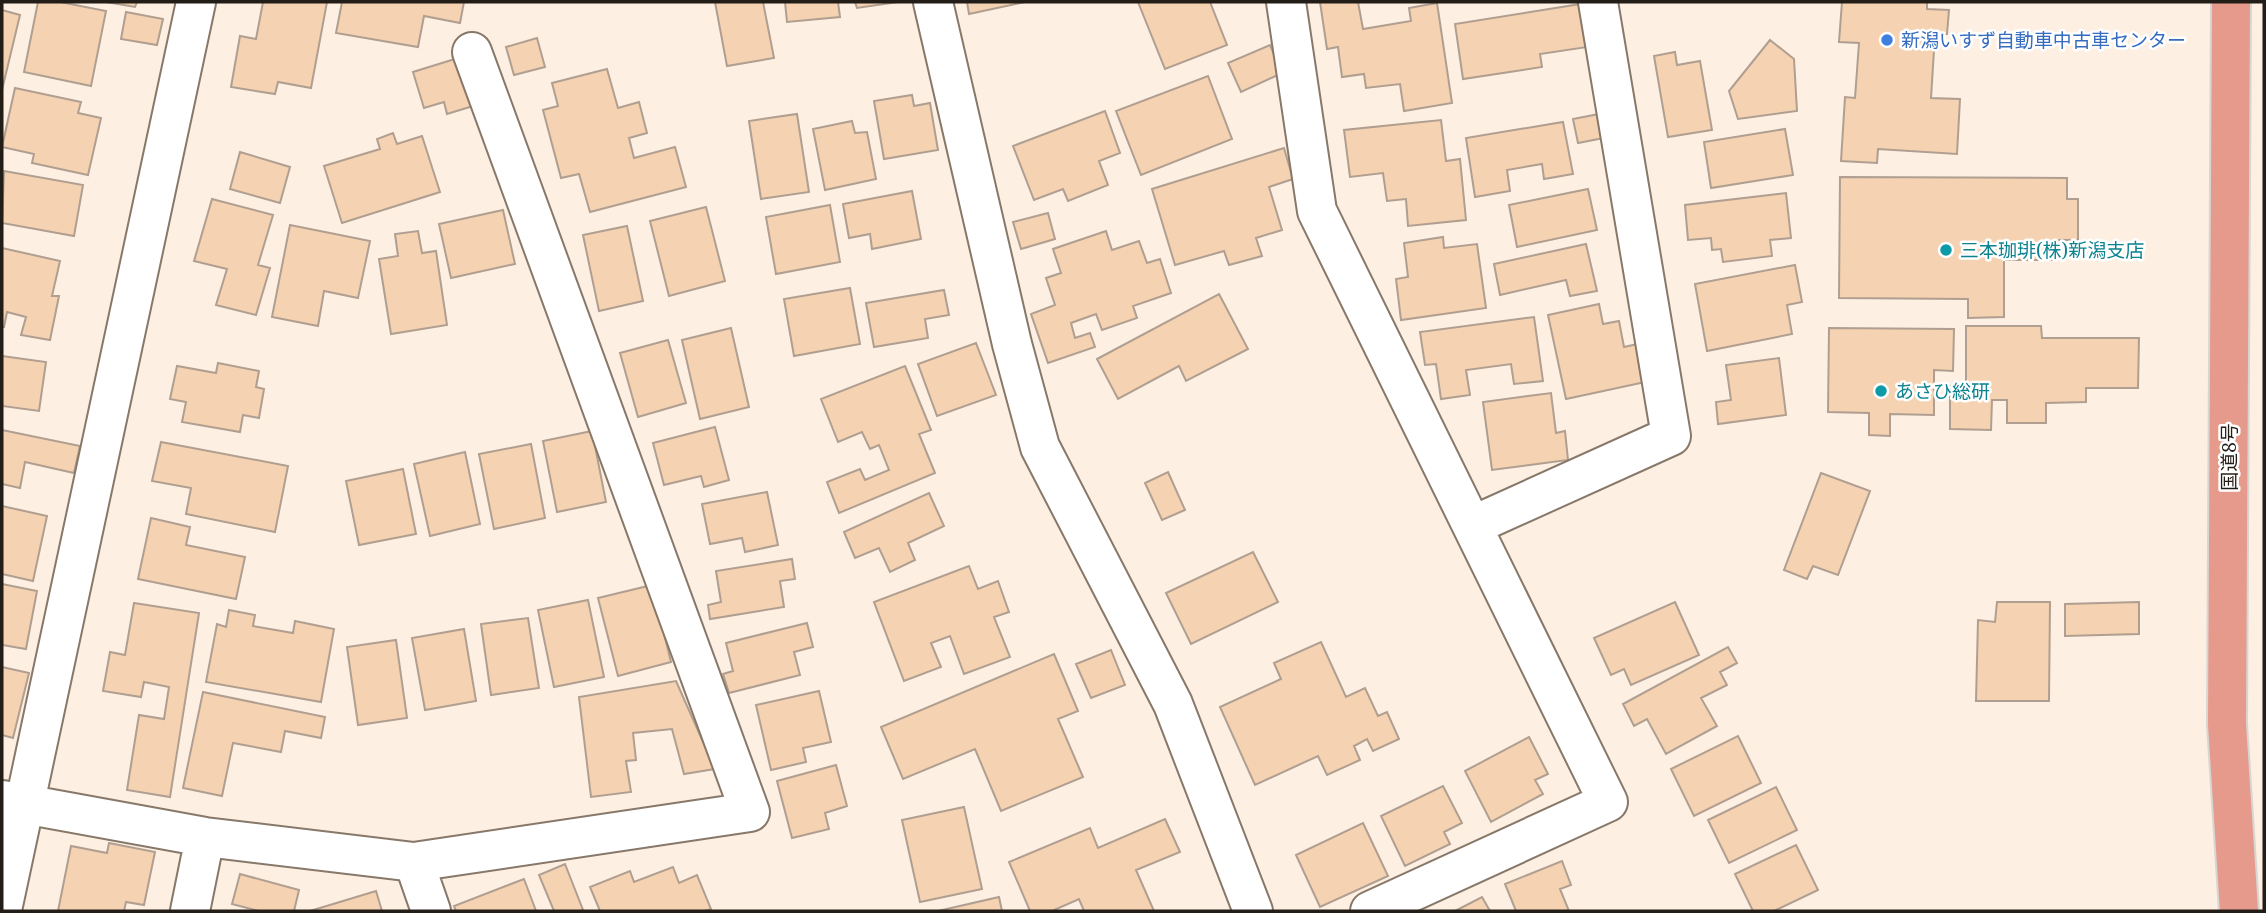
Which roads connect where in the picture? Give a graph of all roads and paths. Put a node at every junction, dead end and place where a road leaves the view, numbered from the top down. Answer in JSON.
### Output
{"nodes":[{"id":1,"x":197,"y":2,"type":"edge"},
{"id":2,"x":933,"y":2,"type":"edge"},
{"id":3,"x":1286,"y":2,"type":"edge"},
{"id":4,"x":1598,"y":2,"type":"edge"},
{"id":5,"x":2231,"y":2,"type":"edge"},
{"id":6,"x":472,"y":52,"type":"dead end"},
{"id":7,"x":1474,"y":525,"type":"junction"},
{"id":8,"x":13,"y":803,"type":"edge"},
{"id":9,"x":205,"y":837,"type":"junction"},
{"id":10,"x":414,"y":862,"type":"junction"},
{"id":11,"x":2,"y":910,"type":"edge"},
{"id":12,"x":190,"y":911,"type":"edge"},
{"id":13,"x":430,"y":911,"type":"edge"},
{"id":14,"x":1253,"y":911,"type":"edge"},
{"id":15,"x":1370,"y":911,"type":"edge"},
{"id":16,"x":2239,"y":911,"type":"edge"}],
"edges":[{"from":1,"to":8,"type":"street"},
{"from":2,"to":14,"type":"street"},
{"from":3,"to":7,"type":"street"},
{"from":4,"to":7,"type":"street"},
{"from":5,"to":16,"type":"highway","name":"国道8号"},
{"from":6,"to":10,"type":"street"},
{"from":7,"to":15,"type":"street"},
{"from":8,"to":9,"type":"street"},
{"from":8,"to":11,"type":"street"},
{"from":9,"to":10,"type":"street"},
{"from":9,"to":12,"type":"street"},
{"from":10,"to":13,"type":"street"}]}
